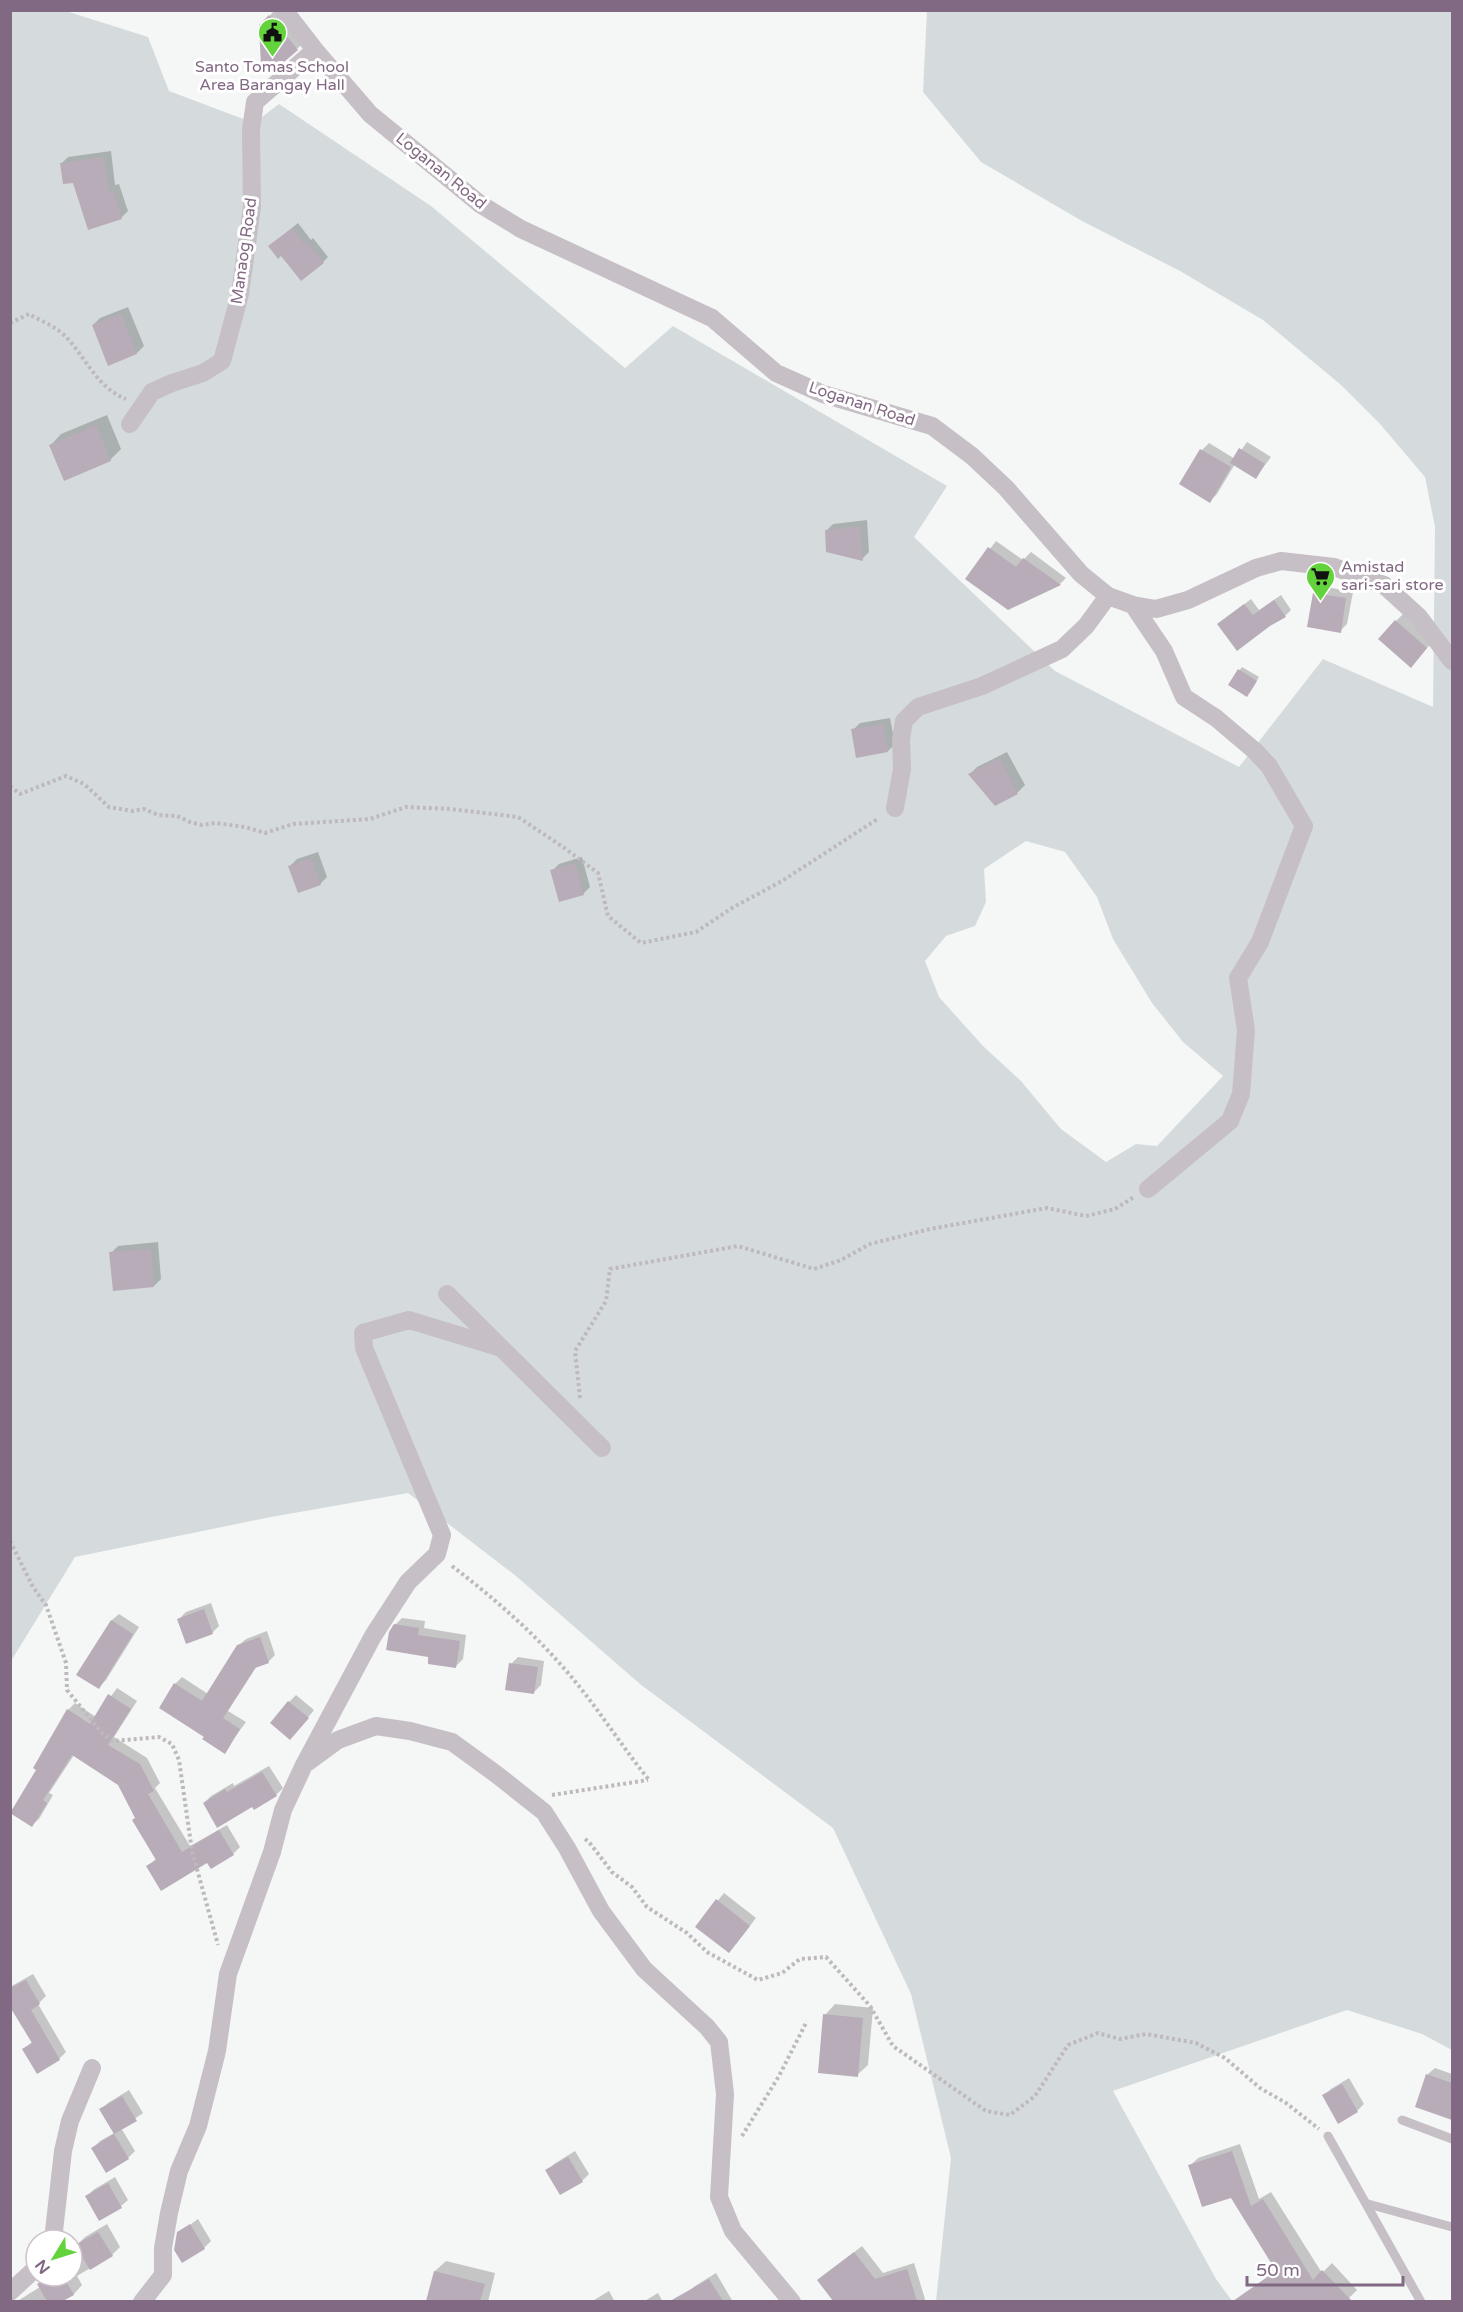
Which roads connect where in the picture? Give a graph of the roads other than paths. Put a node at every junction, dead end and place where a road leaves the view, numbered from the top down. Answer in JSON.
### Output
{"nodes":[{"id":1,"x":284,"y":10,"type":"edge"},
{"id":2,"x":315,"y":50,"type":"junction"},
{"id":3,"x":129,"y":424,"type":"dead end"},
{"id":4,"x":1108,"y":596,"type":"junction"},
{"id":5,"x":1133,"y":605,"type":"junction"},
{"id":6,"x":1452,"y":661,"type":"edge"},
{"id":7,"x":895,"y":808,"type":"road end"},
{"id":8,"x":1148,"y":1189,"type":"road end"},
{"id":9,"x":447,"y":1294,"type":"dead end"},
{"id":10,"x":501,"y":1348,"type":"junction"},
{"id":11,"x":602,"y":1448,"type":"dead end"},
{"id":12,"x":304,"y":1765,"type":"junction"},
{"id":13,"x":92,"y":2068,"type":"dead end"},
{"id":14,"x":1402,"y":2120,"type":"dead end"},
{"id":15,"x":1328,"y":2136,"type":"road end"},
{"id":16,"x":1452,"y":2139,"type":"edge"},
{"id":17,"x":1368,"y":2204,"type":"junction"},
{"id":18,"x":1452,"y":2227,"type":"edge"},
{"id":19,"x":54,"y":2228,"type":"edge"},
{"id":20,"x":24,"y":2279,"type":"edge"},
{"id":21,"x":10,"y":2292,"type":"edge"},
{"id":22,"x":142,"y":2301,"type":"edge"},
{"id":23,"x":792,"y":2301,"type":"edge"},
{"id":24,"x":1421,"y":2301,"type":"edge"}],
"edges":[{"from":1,"to":2,"type":"street","name":"Loganan Road"},
{"from":2,"to":3,"type":"street","name":"Manaog Road"},
{"from":2,"to":4,"type":"street","name":"Loganan Road"},
{"from":4,"to":5,"type":"street","name":"Loganan Road"},
{"from":4,"to":7,"type":"street"},
{"from":5,"to":6,"type":"street","name":"Loganan Road"},
{"from":5,"to":8,"type":"street"},
{"from":9,"to":10,"type":"street"},
{"from":10,"to":11,"type":"street"},
{"from":10,"to":12,"type":"street"},
{"from":12,"to":22,"type":"street"},
{"from":12,"to":23,"type":"street"},
{"from":13,"to":19,"type":"street"},
{"from":14,"to":16,"type":"lane"},
{"from":15,"to":17,"type":"lane"},
{"from":17,"to":18,"type":"lane"},
{"from":17,"to":24,"type":"lane"},
{"from":20,"to":21,"type":"street"}]}
